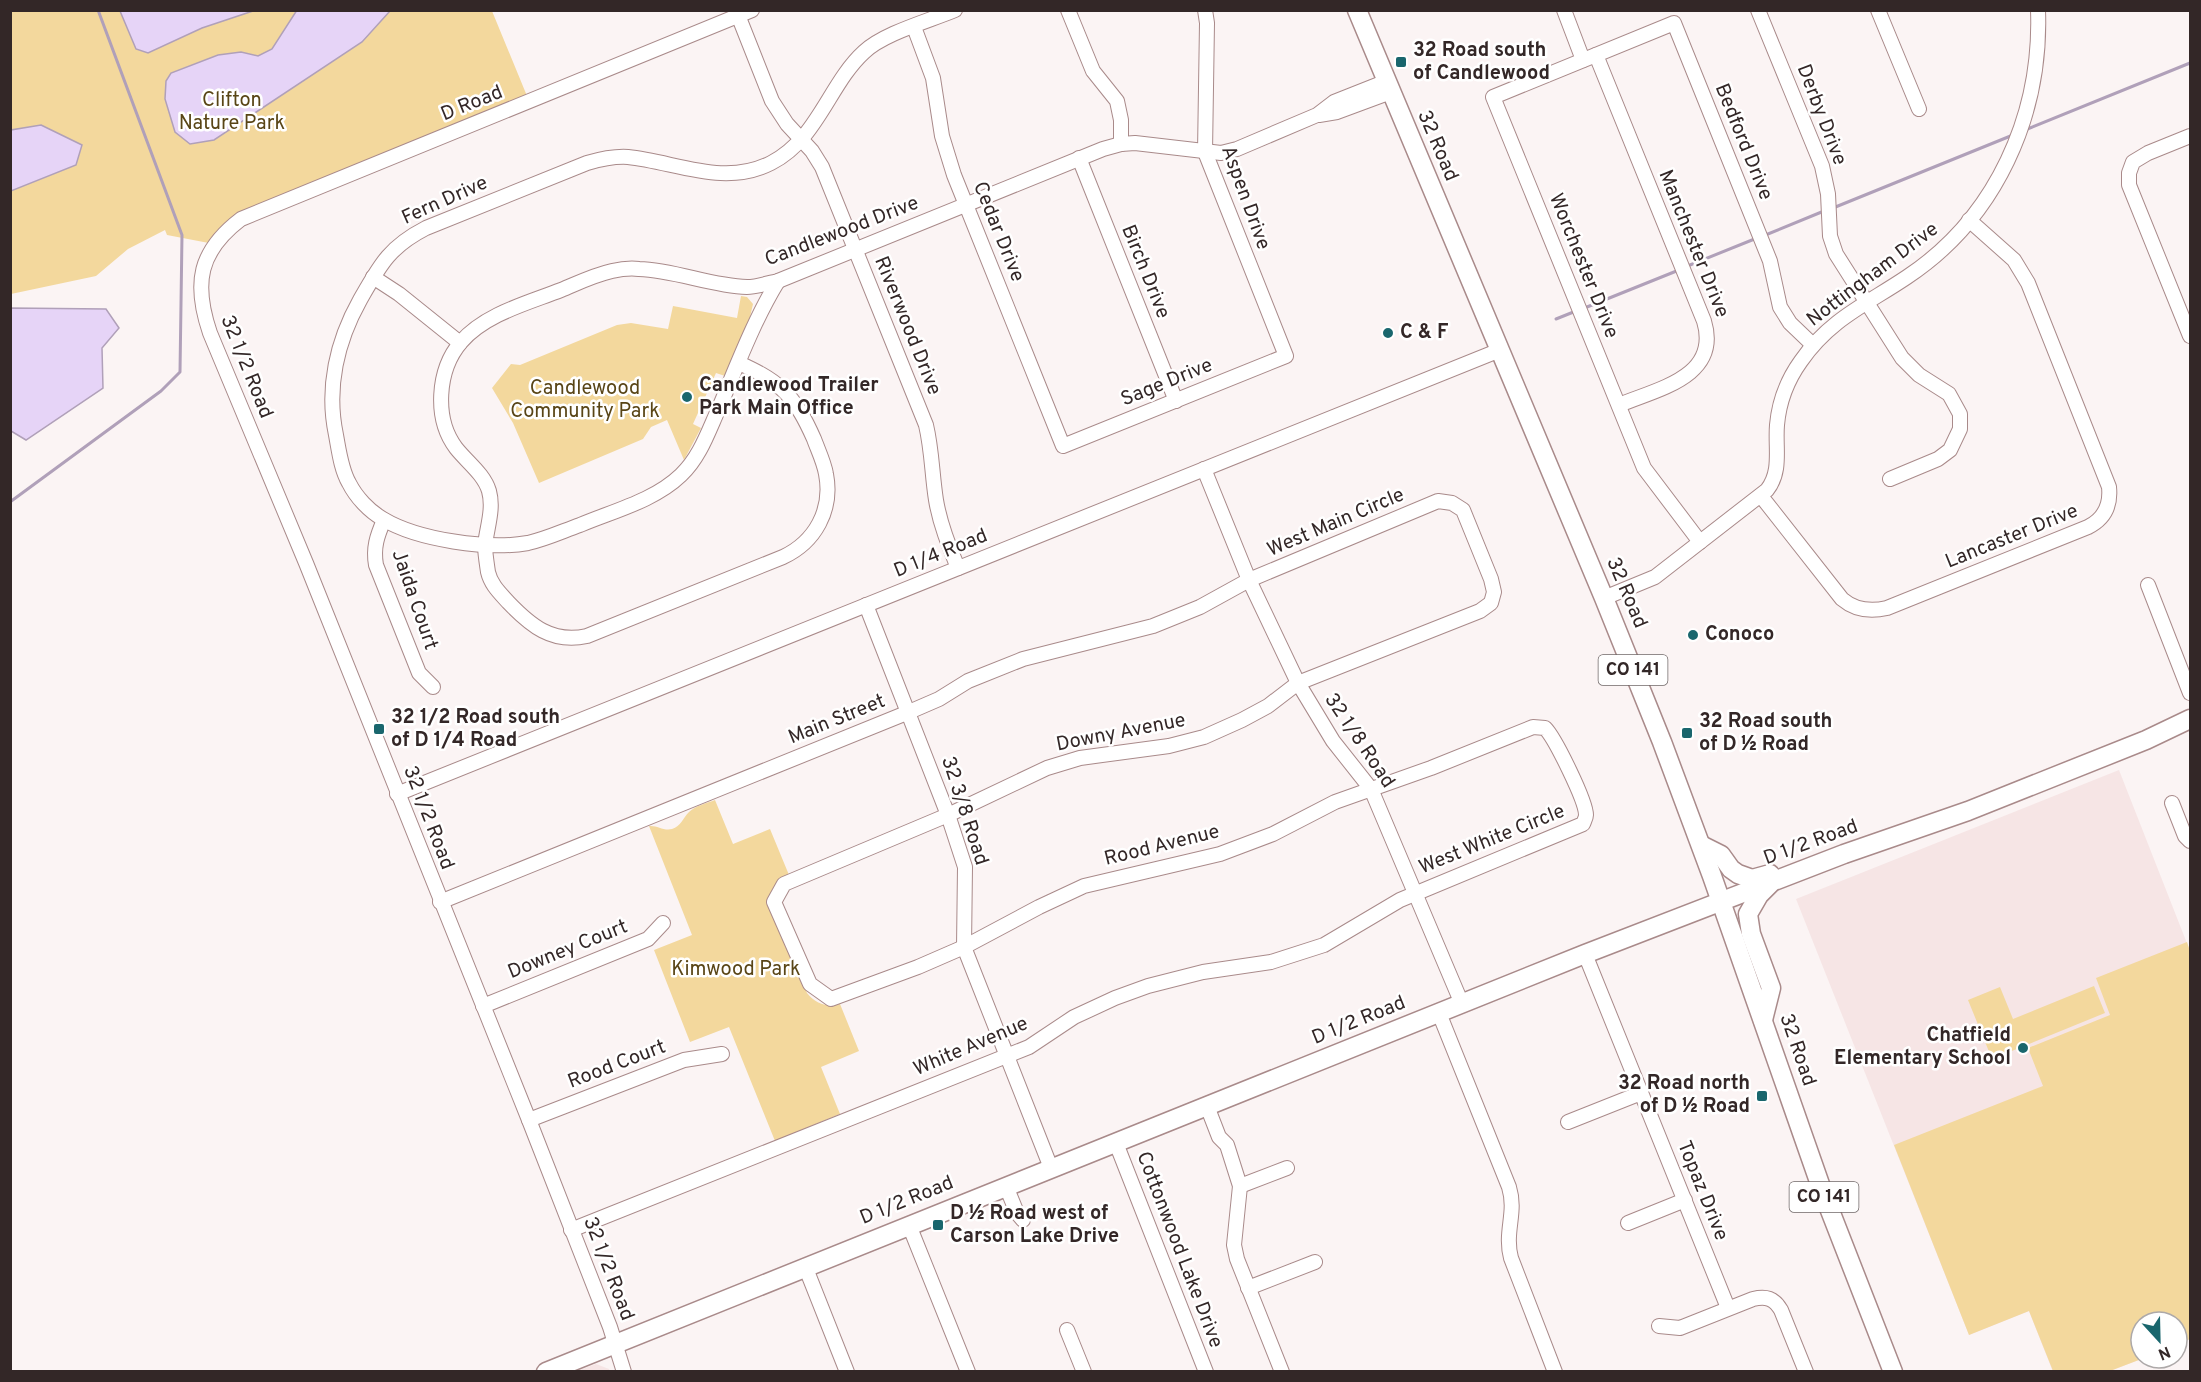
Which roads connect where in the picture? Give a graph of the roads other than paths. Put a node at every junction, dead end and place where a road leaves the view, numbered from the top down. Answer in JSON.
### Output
{"nodes":[{"id":1,"x":752,"y":10,"type":"edge"},
{"id":2,"x":955,"y":10,"type":"edge"},
{"id":3,"x":1068,"y":10,"type":"edge"},
{"id":4,"x":1205,"y":10,"type":"edge"},
{"id":5,"x":1357,"y":10,"type":"edge"},
{"id":6,"x":1563,"y":10,"type":"edge"},
{"id":7,"x":1758,"y":10,"type":"edge"},
{"id":8,"x":1878,"y":10,"type":"edge"},
{"id":9,"x":2038,"y":10,"type":"edge"},
{"id":10,"x":736,"y":13,"type":"edge"},
{"id":11,"x":914,"y":27,"type":"junction"},
{"id":12,"x":1590,"y":57,"type":"junction"},
{"id":13,"x":1389,"y":86,"type":"junction"},
{"id":14,"x":1919,"y":109,"type":"dead end"},
{"id":15,"x":2190,"y":136,"type":"edge"},
{"id":16,"x":799,"y":139,"type":"junction"},
{"id":17,"x":1121,"y":144,"type":"junction"},
{"id":18,"x":1205,"y":153,"type":"junction"},
{"id":19,"x":1079,"y":158,"type":"junction"},
{"id":20,"x":966,"y":204,"type":"junction"},
{"id":21,"x":1969,"y":220,"type":"junction"},
{"id":22,"x":214,"y":244,"type":"joint"},
{"id":23,"x":855,"y":249,"type":"junction"},
{"id":24,"x":373,"y":277,"type":"junction"},
{"id":25,"x":778,"y":281,"type":"junction"},
{"id":26,"x":1865,"y":301,"type":"junction"},
{"id":27,"x":2190,"y":336,"type":"edge"},
{"id":28,"x":460,"y":343,"type":"junction"},
{"id":29,"x":1813,"y":345,"type":"junction"},
{"id":30,"x":1500,"y":350,"type":"junction"},
{"id":31,"x":1286,"y":356,"type":"joint"},
{"id":32,"x":739,"y":363,"type":"junction"},
{"id":33,"x":1176,"y":401,"type":"junction"},
{"id":34,"x":1618,"y":405,"type":"junction"},
{"id":35,"x":1064,"y":446,"type":"joint"},
{"id":36,"x":1204,"y":469,"type":"junction"},
{"id":37,"x":1890,"y":478,"type":"dead end"},
{"id":38,"x":1761,"y":496,"type":"junction"},
{"id":39,"x":1438,"y":501,"type":"joint"},
{"id":40,"x":384,"y":520,"type":"junction"},
{"id":41,"x":1700,"y":542,"type":"junction"},
{"id":42,"x":485,"y":545,"type":"junction"},
{"id":43,"x":958,"y":568,"type":"junction"},
{"id":44,"x":1249,"y":580,"type":"junction"},
{"id":45,"x":2148,"y":585,"type":"dead end"},
{"id":46,"x":1604,"y":598,"type":"junction"},
{"id":47,"x":866,"y":605,"type":"junction"},
{"id":48,"x":1298,"y":683,"type":"junction"},
{"id":49,"x":433,"y":687,"type":"dead end"},
{"id":50,"x":2190,"y":693,"type":"edge"},
{"id":51,"x":909,"y":712,"type":"junction"},
{"id":52,"x":2190,"y":719,"type":"edge"},
{"id":53,"x":1371,"y":789,"type":"junction"},
{"id":54,"x":398,"y":794,"type":"junction"},
{"id":55,"x":2172,"y":804,"type":"dead end"},
{"id":56,"x":948,"y":815,"type":"junction"},
{"id":57,"x":1583,"y":824,"type":"joint"},
{"id":58,"x":2190,"y":841,"type":"edge"},
{"id":59,"x":1701,"y":846,"type":"junction"},
{"id":60,"x":1805,"y":869,"type":"junction"},
{"id":61,"x":1774,"y":880,"type":"junction"},
{"id":62,"x":1417,"y":892,"type":"junction"},
{"id":63,"x":1721,"y":901,"type":"junction"},
{"id":64,"x":440,"y":902,"type":"junction"},
{"id":65,"x":663,"y":923,"type":"dead end"},
{"id":66,"x":964,"y":947,"type":"junction"},
{"id":67,"x":1585,"y":954,"type":"junction"},
{"id":68,"x":831,"y":999,"type":"joint"},
{"id":69,"x":1462,"y":1004,"type":"junction"},
{"id":70,"x":483,"y":1006,"type":"junction"},
{"id":71,"x":1439,"y":1013,"type":"junction"},
{"id":72,"x":1763,"y":1020,"type":"junction"},
{"id":73,"x":722,"y":1054,"type":"dead end"},
{"id":74,"x":1006,"y":1055,"type":"junction"},
{"id":75,"x":1641,"y":1093,"type":"junction"},
{"id":76,"x":1211,"y":1104,"type":"junction"},
{"id":77,"x":529,"y":1120,"type":"junction"},
{"id":78,"x":1568,"y":1122,"type":"dead end"},
{"id":79,"x":1116,"y":1143,"type":"junction"},
{"id":80,"x":1051,"y":1168,"type":"junction"},
{"id":81,"x":1287,"y":1168,"type":"dead end"},
{"id":82,"x":1006,"y":1186,"type":"junction"},
{"id":83,"x":1240,"y":1186,"type":"junction"},
{"id":84,"x":1684,"y":1200,"type":"junction"},
{"id":85,"x":1023,"y":1220,"type":"dead end"},
{"id":86,"x":1628,"y":1223,"type":"dead end"},
{"id":87,"x":909,"y":1225,"type":"junction"},
{"id":88,"x":572,"y":1230,"type":"junction"},
{"id":89,"x":1315,"y":1262,"type":"dead end"},
{"id":90,"x":805,"y":1266,"type":"junction"},
{"id":91,"x":1248,"y":1288,"type":"junction"},
{"id":92,"x":1728,"y":1308,"type":"junction"},
{"id":93,"x":1659,"y":1326,"type":"dead end"},
{"id":94,"x":1067,"y":1330,"type":"dead end"},
{"id":95,"x":615,"y":1344,"type":"junction"},
{"id":96,"x":546,"y":1371,"type":"edge"},
{"id":97,"x":624,"y":1371,"type":"edge"},
{"id":98,"x":847,"y":1371,"type":"edge"},
{"id":99,"x":968,"y":1371,"type":"edge"},
{"id":100,"x":1084,"y":1371,"type":"edge"},
{"id":101,"x":1204,"y":1371,"type":"edge"},
{"id":102,"x":1282,"y":1371,"type":"edge"},
{"id":103,"x":1555,"y":1371,"type":"edge"},
{"id":104,"x":1806,"y":1371,"type":"edge"},
{"id":105,"x":1893,"y":1371,"type":"edge"}],
"edges":[{"from":1,"to":10,"type":"street","name":"D Road"},
{"from":2,"to":11,"type":"street","name":"Fern Drive"},
{"from":3,"to":17,"type":"street"},
{"from":4,"to":18,"type":"street","name":"Aspen Drive"},
{"from":5,"to":13,"type":"main road","name":"32 Road","number":"CO 141"},
{"from":6,"to":12,"type":"street","name":"Manchester Drive"},
{"from":7,"to":26,"type":"street","name":"Derby Drive"},
{"from":8,"to":14,"type":"street"},
{"from":9,"to":21,"type":"street","name":"Nottingham Drive"},
{"from":10,"to":16,"type":"street","name":"Riverwood Drive"},
{"from":10,"to":22,"type":"street","name":"D Road"},
{"from":11,"to":16,"type":"street","name":"Fern Drive"},
{"from":11,"to":20,"type":"street","name":"Cedar Drive"},
{"from":12,"to":29,"type":"street","name":"Bedford Drive"},
{"from":12,"to":34,"type":"street","name":"Manchester Drive"},
{"from":12,"to":34,"type":"street","name":"Worchester Drive"},
{"from":13,"to":18,"type":"street","name":"Candlewood Drive"},
{"from":13,"to":30,"type":"main road","name":"32 Road","number":"CO 141"},
{"from":15,"to":27,"type":"street"},
{"from":16,"to":23,"type":"street","name":"Riverwood Drive"},
{"from":16,"to":24,"type":"street","name":"Fern Drive"},
{"from":17,"to":18,"type":"street","name":"Candlewood Drive"},
{"from":17,"to":19,"type":"street","name":"Candlewood Drive"},
{"from":18,"to":31,"type":"street","name":"Aspen Drive"},
{"from":19,"to":20,"type":"street","name":"Candlewood Drive"},
{"from":19,"to":33,"type":"street","name":"Birch Drive"},
{"from":20,"to":23,"type":"street","name":"Candlewood Drive"},
{"from":20,"to":35,"type":"street","name":"Cedar Drive"},
{"from":21,"to":26,"type":"street","name":"Nottingham Drive"},
{"from":21,"to":38,"type":"street","name":"Lancaster Drive"},
{"from":22,"to":54,"type":"street","name":"32 1/2 Road"},
{"from":23,"to":25,"type":"street","name":"Candlewood Drive"},
{"from":23,"to":43,"type":"street","name":"Riverwood Drive"},
{"from":24,"to":28,"type":"street"},
{"from":24,"to":40,"type":"street","name":"Fern Drive"},
{"from":25,"to":28,"type":"street","name":"Candlewood Drive"},
{"from":25,"to":32,"type":"street","name":"Fern Drive"},
{"from":26,"to":29,"type":"street","name":"Nottingham Drive"},
{"from":26,"to":37,"type":"street","name":"Derby Drive"},
{"from":28,"to":42,"type":"street","name":"Candlewood Drive"},
{"from":29,"to":38,"type":"street","name":"Nottingham Drive"},
{"from":30,"to":36,"type":"street","name":"D 1/4 Road"},
{"from":30,"to":46,"type":"main road","name":"32 Road","number":"CO 141"},
{"from":31,"to":33,"type":"street","name":"Sage Drive"},
{"from":32,"to":42,"type":"street","name":"Fern Drive"},
{"from":32,"to":42,"type":"street","name":"Candlewood Drive"},
{"from":33,"to":35,"type":"street","name":"Sage Drive"},
{"from":34,"to":41,"type":"street","name":"Worchester Drive"},
{"from":36,"to":43,"type":"street","name":"D 1/4 Road"},
{"from":36,"to":44,"type":"street","name":"32 1/8 Road"},
{"from":38,"to":41,"type":"street","name":"Nottingham Drive"},
{"from":39,"to":44,"type":"street","name":"West Main Circle"},
{"from":39,"to":48,"type":"street","name":"Downy Avenue"},
{"from":40,"to":42,"type":"street","name":"Fern Drive"},
{"from":40,"to":49,"type":"street","name":"Jaida Court"},
{"from":41,"to":46,"type":"street","name":"Nottingham Drive"},
{"from":43,"to":47,"type":"street","name":"D 1/4 Road"},
{"from":44,"to":48,"type":"street","name":"32 1/8 Road"},
{"from":44,"to":51,"type":"street","name":"Main Street"},
{"from":45,"to":50,"type":"street"},
{"from":46,"to":59,"type":"main road","name":"32 Road","number":"CO 141"},
{"from":47,"to":51,"type":"street","name":"32 3/8 Road"},
{"from":47,"to":54,"type":"street","name":"D 1/4 Road"},
{"from":48,"to":53,"type":"street","name":"32 1/8 Road"},
{"from":48,"to":56,"type":"street","name":"Downy Avenue"},
{"from":51,"to":56,"type":"street","name":"32 3/8 Road"},
{"from":51,"to":64,"type":"street","name":"Main Street"},
{"from":52,"to":60,"type":"main road","name":"D 1/2 Road"},
{"from":53,"to":57,"type":"street","name":"Rood Avenue"},
{"from":53,"to":62,"type":"street","name":"32 1/8 Road"},
{"from":53,"to":66,"type":"street","name":"Rood Avenue"},
{"from":54,"to":64,"type":"street","name":"32 1/2 Road"},
{"from":55,"to":58,"type":"street"},
{"from":56,"to":66,"type":"street","name":"32 3/8 Road"},
{"from":56,"to":68,"type":"street","name":"Downy Avenue"},
{"from":57,"to":62,"type":"street","name":"West White Circle"},
{"from":59,"to":60,"type":"main road"},
{"from":59,"to":63,"type":"main road","name":"32 Road","number":"CO 141"},
{"from":60,"to":61,"type":"main road","name":"D 1/2 Road"},
{"from":61,"to":63,"type":"main road","name":"D 1/2 Road"},
{"from":61,"to":72,"type":"main road"},
{"from":62,"to":69,"type":"street","name":"32 1/8 Road"},
{"from":62,"to":74,"type":"street","name":"White Avenue"},
{"from":63,"to":67,"type":"main road","name":"D 1/2 Road"},
{"from":63,"to":72,"type":"main road","name":"32 Road","number":"CO 141"},
{"from":64,"to":70,"type":"street","name":"32 1/2 Road"},
{"from":65,"to":70,"type":"street","name":"Downey Court"},
{"from":66,"to":68,"type":"street","name":"Rood Avenue"},
{"from":66,"to":74,"type":"street","name":"32 3/8 Road"},
{"from":67,"to":69,"type":"main road","name":"D 1/2 Road"},
{"from":67,"to":75,"type":"street","name":"Topaz Drive"},
{"from":69,"to":71,"type":"main road","name":"D 1/2 Road"},
{"from":70,"to":77,"type":"street","name":"32 1/2 Road"},
{"from":71,"to":76,"type":"main road","name":"D 1/2 Road"},
{"from":71,"to":103,"type":"street"},
{"from":72,"to":105,"type":"main road","name":"32 Road","number":"CO 141"},
{"from":73,"to":77,"type":"street","name":"Rood Court"},
{"from":74,"to":80,"type":"street","name":"32 3/8 Road"},
{"from":74,"to":88,"type":"street","name":"White Avenue"},
{"from":75,"to":78,"type":"street"},
{"from":75,"to":84,"type":"street","name":"Topaz Drive"},
{"from":76,"to":79,"type":"main road","name":"D 1/2 Road"},
{"from":76,"to":83,"type":"street"},
{"from":77,"to":88,"type":"street","name":"32 1/2 Road"},
{"from":79,"to":80,"type":"main road","name":"D 1/2 Road"},
{"from":79,"to":101,"type":"street","name":"Cottonwood Lake Drive"},
{"from":80,"to":82,"type":"main road","name":"D 1/2 Road"},
{"from":81,"to":83,"type":"street"},
{"from":82,"to":85,"type":"street"},
{"from":82,"to":87,"type":"main road","name":"D 1/2 Road"},
{"from":83,"to":91,"type":"street"},
{"from":84,"to":86,"type":"street"},
{"from":84,"to":92,"type":"street","name":"Topaz Drive"},
{"from":87,"to":90,"type":"main road","name":"D 1/2 Road"},
{"from":87,"to":99,"type":"street"},
{"from":88,"to":95,"type":"street","name":"32 1/2 Road"},
{"from":89,"to":91,"type":"street"},
{"from":90,"to":95,"type":"main road","name":"D 1/2 Road"},
{"from":90,"to":98,"type":"street"},
{"from":91,"to":102,"type":"street"},
{"from":92,"to":93,"type":"street"},
{"from":92,"to":104,"type":"street"},
{"from":94,"to":100,"type":"street"},
{"from":95,"to":96,"type":"main road","name":"D 1/2 Road"},
{"from":95,"to":97,"type":"street","name":"32 1/2 Road"}]}
